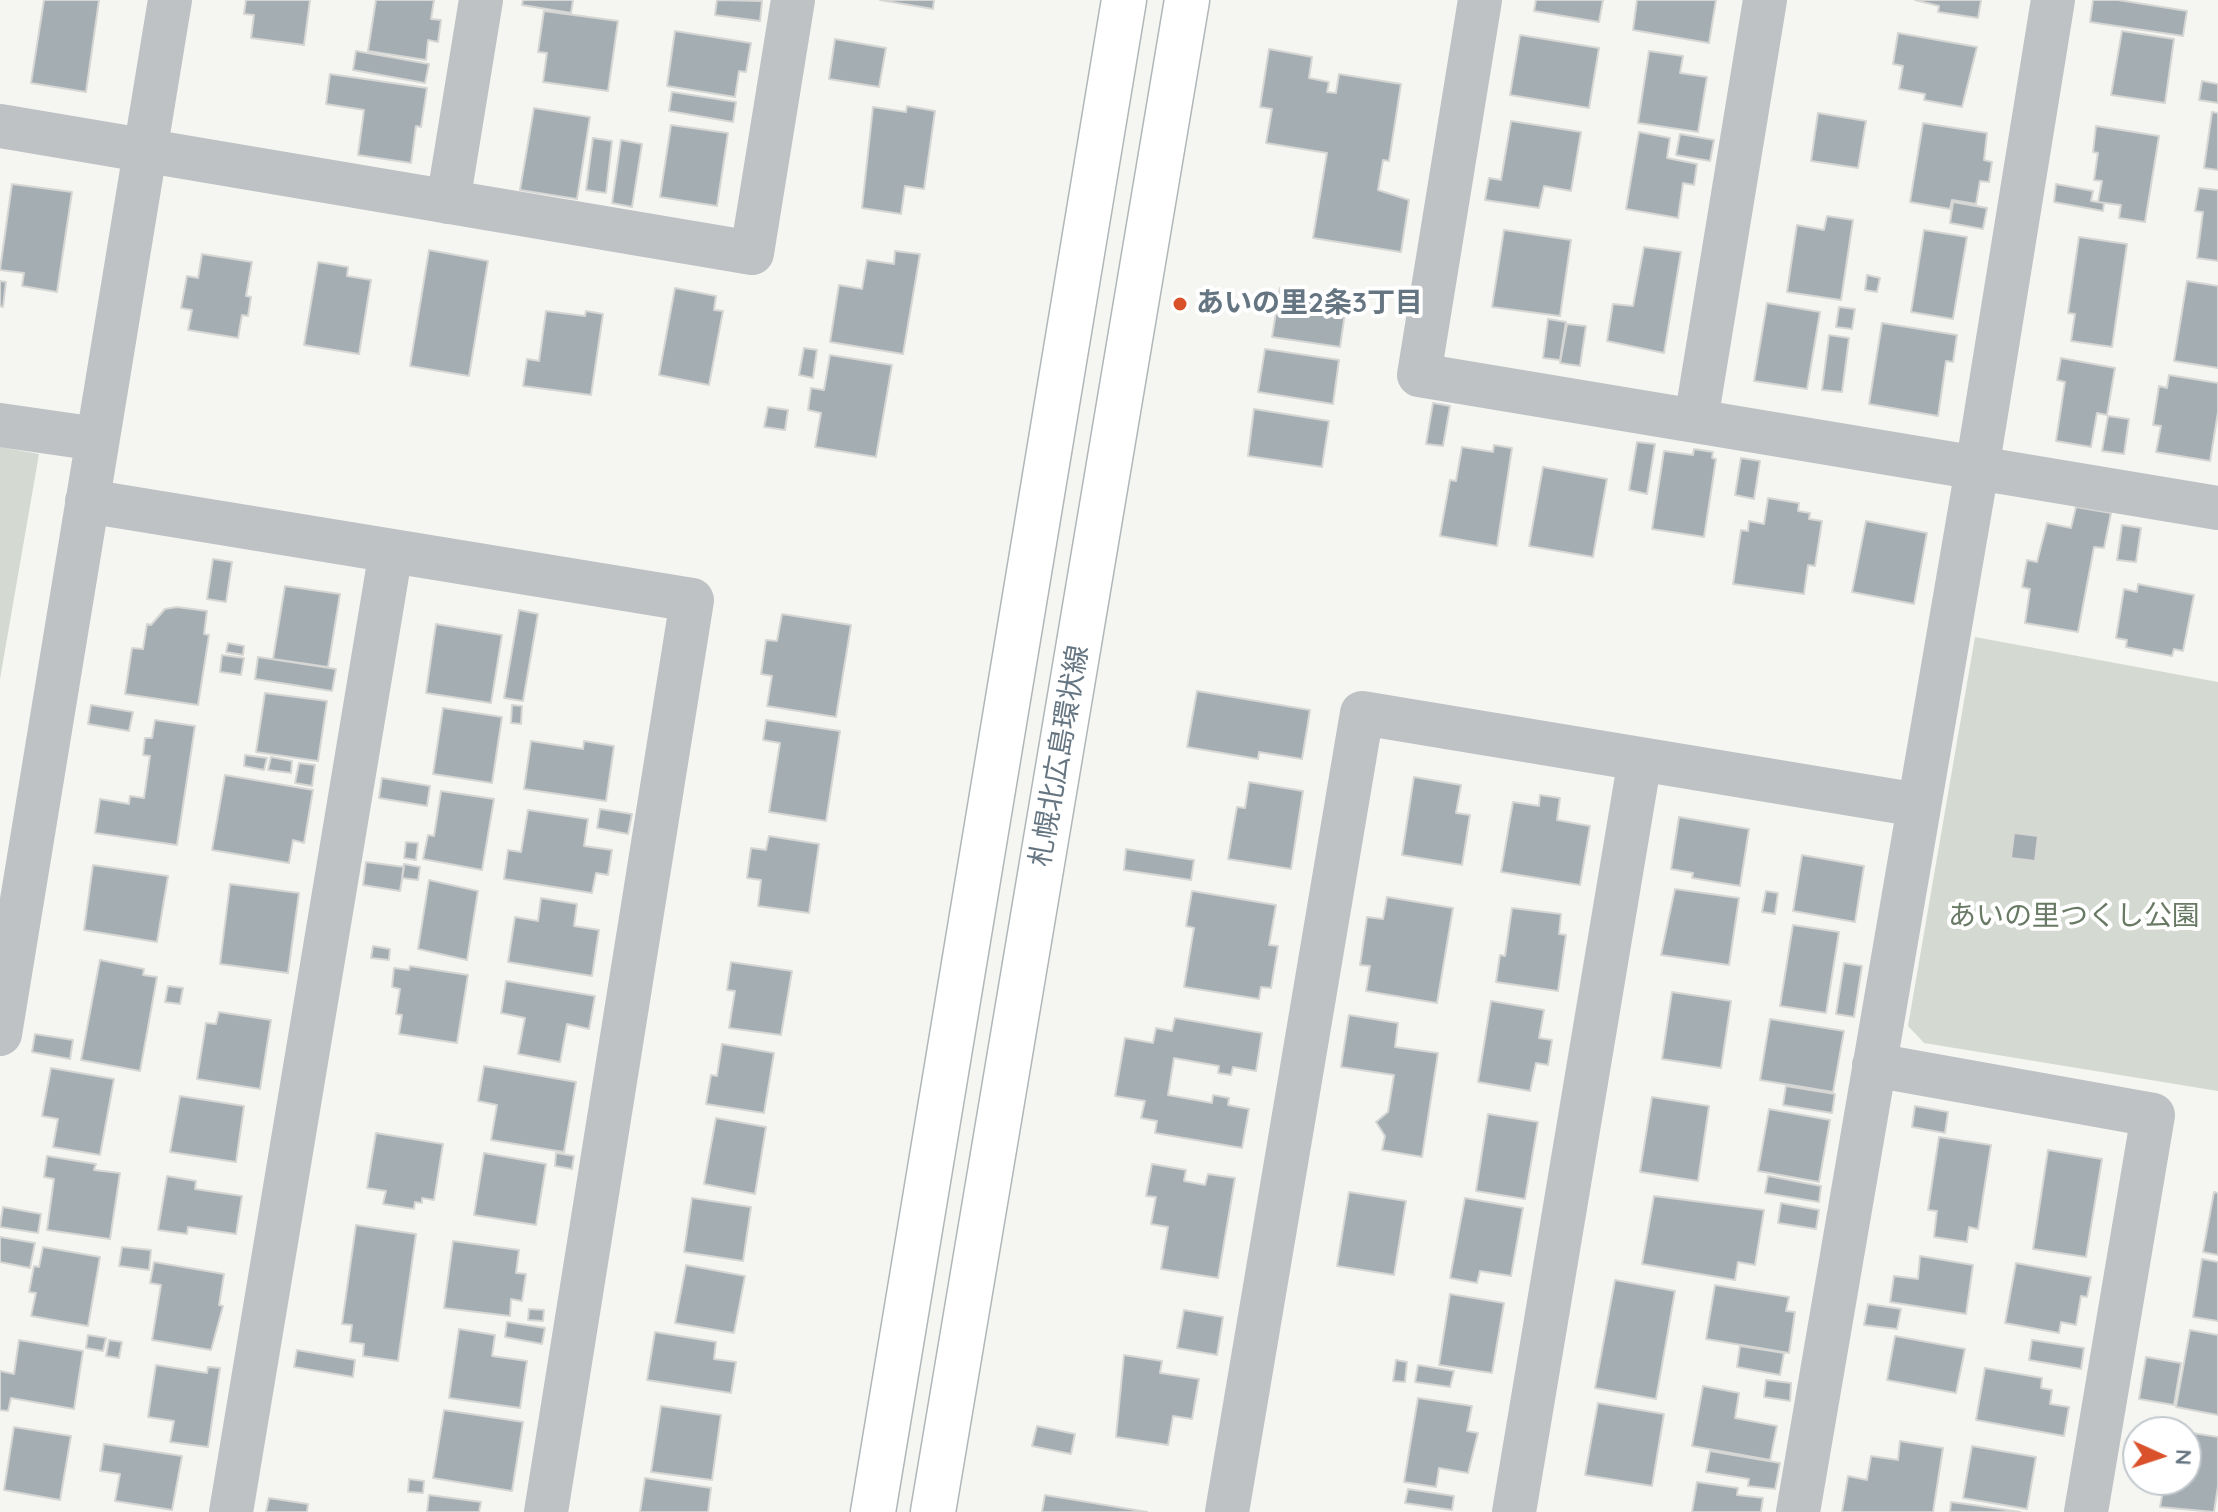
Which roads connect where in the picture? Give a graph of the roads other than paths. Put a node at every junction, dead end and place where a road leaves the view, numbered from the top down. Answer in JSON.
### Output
{"nodes":[{"id":1,"x":170,"y":0,"type":"edge"},
{"id":2,"x":481,"y":0,"type":"edge"},
{"id":3,"x":793,"y":0,"type":"edge"},
{"id":4,"x":1124,"y":0,"type":"edge"},
{"id":5,"x":1187,"y":0,"type":"edge"},
{"id":6,"x":1480,"y":0,"type":"edge"},
{"id":7,"x":1765,"y":0,"type":"edge"},
{"id":8,"x":2053,"y":0,"type":"edge"},
{"id":9,"x":0,"y":126,"type":"edge"},
{"id":10,"x":145,"y":151,"type":"junction"},
{"id":11,"x":448,"y":202,"type":"junction"},
{"id":12,"x":1696,"y":420,"type":"junction"},
{"id":13,"x":0,"y":425,"type":"edge"},
{"id":14,"x":97,"y":439,"type":"junction"},
{"id":15,"x":1977,"y":469,"type":"junction"},
{"id":16,"x":87,"y":501,"type":"junction"},
{"id":17,"x":2218,"y":508,"type":"edge"},
{"id":18,"x":391,"y":551,"type":"junction"},
{"id":19,"x":1640,"y":759,"type":"junction"},
{"id":20,"x":1918,"y":805,"type":"junction"},
{"id":21,"x":0,"y":1034,"type":"edge"},
{"id":22,"x":1874,"y":1065,"type":"junction"},
{"id":23,"x":231,"y":1512,"type":"edge"},
{"id":24,"x":546,"y":1512,"type":"edge"},
{"id":25,"x":873,"y":1512,"type":"edge"},
{"id":26,"x":933,"y":1512,"type":"edge"},
{"id":27,"x":1227,"y":1512,"type":"edge"},
{"id":28,"x":1514,"y":1512,"type":"edge"},
{"id":29,"x":1798,"y":1512,"type":"edge"},
{"id":30,"x":2086,"y":1512,"type":"edge"}],
"edges":[{"from":1,"to":10,"type":"street"},
{"from":2,"to":11,"type":"street"},
{"from":3,"to":11,"type":"street"},
{"from":4,"to":25,"type":"main road"},
{"from":5,"to":26,"type":"main road","name":"札幌北広島環状線"},
{"from":6,"to":12,"type":"street"},
{"from":7,"to":12,"type":"street"},
{"from":8,"to":15,"type":"street"},
{"from":9,"to":10,"type":"street"},
{"from":10,"to":11,"type":"street"},
{"from":10,"to":14,"type":"street"},
{"from":12,"to":15,"type":"street"},
{"from":13,"to":14,"type":"street"},
{"from":14,"to":16,"type":"street"},
{"from":15,"to":17,"type":"street"},
{"from":15,"to":20,"type":"street"},
{"from":16,"to":18,"type":"street"},
{"from":16,"to":21,"type":"street"},
{"from":18,"to":23,"type":"street"},
{"from":18,"to":24,"type":"street"},
{"from":19,"to":20,"type":"street"},
{"from":19,"to":27,"type":"street"},
{"from":19,"to":28,"type":"street"},
{"from":20,"to":22,"type":"street"},
{"from":22,"to":29,"type":"street"},
{"from":22,"to":30,"type":"street"}]}
